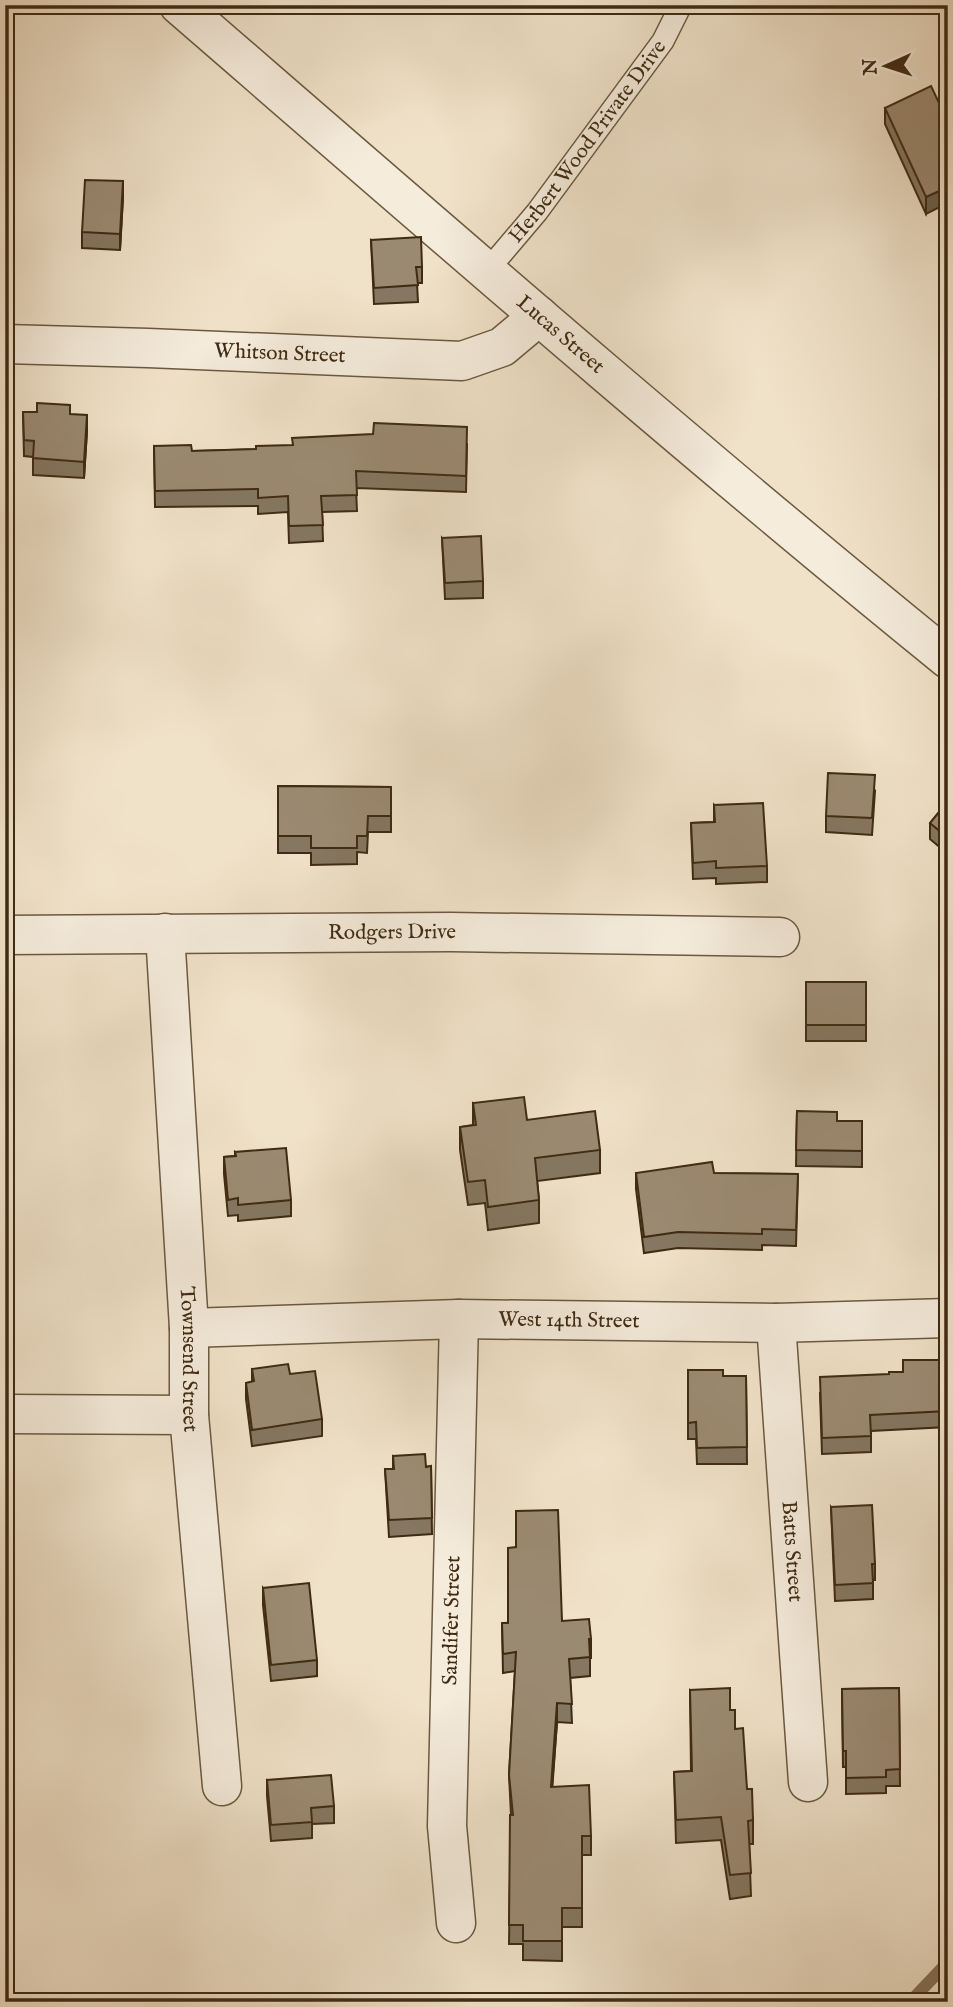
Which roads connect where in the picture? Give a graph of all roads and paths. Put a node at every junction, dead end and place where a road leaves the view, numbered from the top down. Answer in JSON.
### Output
{"nodes":[{"id":1,"x":178,"y":5,"type":"edge"},
{"id":2,"x":681,"y":5,"type":"edge"},
{"id":3,"x":487,"y":271,"type":"junction"},
{"id":4,"x":539,"y":316,"type":"junction"},
{"id":5,"x":5,"y":344,"type":"edge"},
{"id":6,"x":948,"y":659,"type":"edge"},
{"id":7,"x":165,"y":933,"type":"junction"},
{"id":8,"x":5,"y":935,"type":"edge"},
{"id":9,"x":780,"y":937,"type":"dead end"},
{"id":10,"x":948,"y":1318,"type":"edge"},
{"id":11,"x":459,"y":1320,"type":"junction"},
{"id":12,"x":776,"y":1323,"type":"junction"},
{"id":13,"x":189,"y":1328,"type":"junction"},
{"id":14,"x":5,"y":1415,"type":"edge"},
{"id":15,"x":189,"y":1415,"type":"junction"},
{"id":16,"x":808,"y":1782,"type":"dead end"},
{"id":17,"x":222,"y":1786,"type":"dead end"},
{"id":18,"x":456,"y":1923,"type":"dead end"}],
"edges":[{"from":1,"to":3,"type":"street","name":"Lucas Street"},
{"from":2,"to":3,"type":"lane","name":"Herbert Wood Private Drive"},
{"from":3,"to":4,"type":"street","name":"Lucas Street"},
{"from":4,"to":5,"type":"street","name":"Whitson Street"},
{"from":4,"to":6,"type":"street","name":"Lucas Street"},
{"from":7,"to":8,"type":"street","name":"Rodgers Drive"},
{"from":7,"to":9,"type":"street","name":"Rodgers Drive"},
{"from":7,"to":13,"type":"street","name":"Townsend Street"},
{"from":10,"to":12,"type":"street","name":"West 14th Street"},
{"from":11,"to":12,"type":"street","name":"West 14th Street"},
{"from":11,"to":13,"type":"street","name":"West 14th Street"},
{"from":11,"to":18,"type":"street","name":"Sandifer Street"},
{"from":12,"to":16,"type":"street","name":"Batts Street"},
{"from":13,"to":15,"type":"street","name":"Townsend Street"},
{"from":14,"to":15,"type":"street"},
{"from":15,"to":17,"type":"street","name":"Townsend Street"}]}
